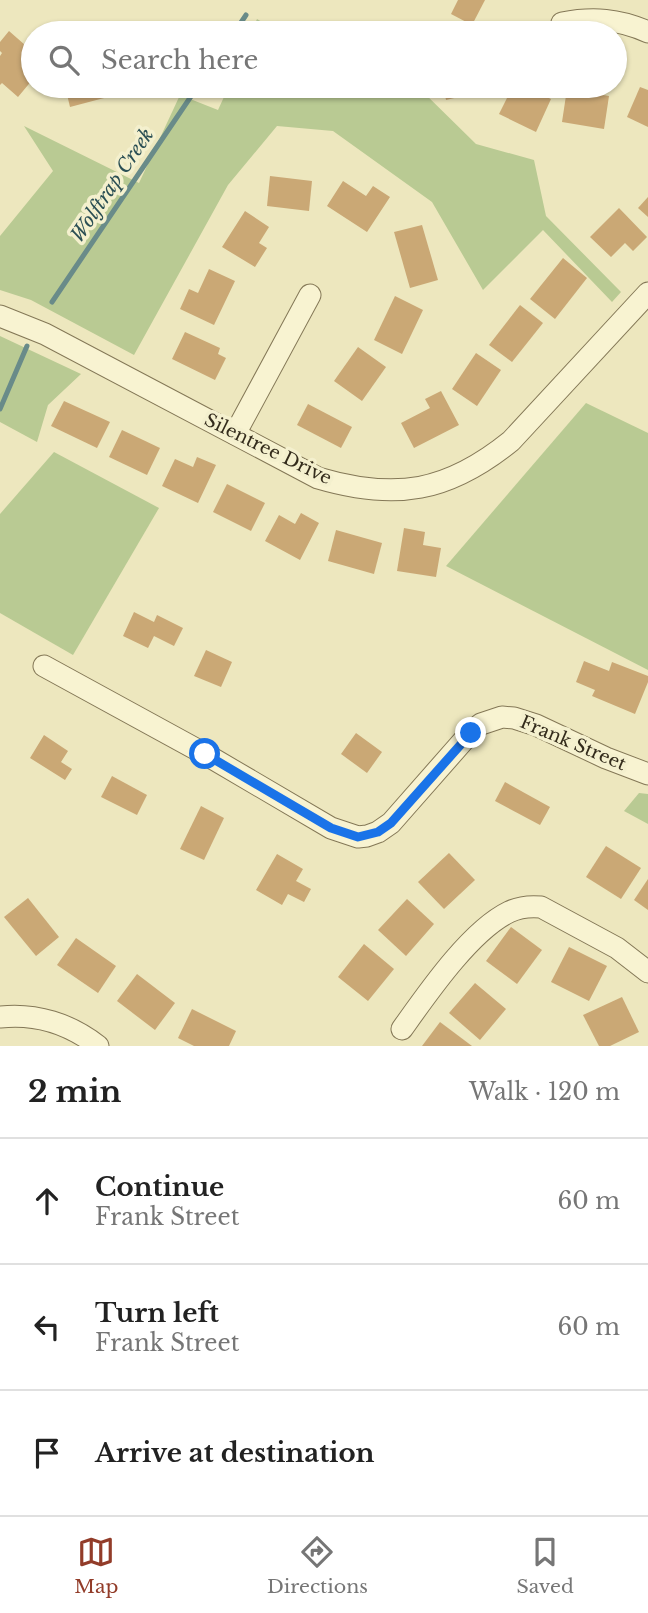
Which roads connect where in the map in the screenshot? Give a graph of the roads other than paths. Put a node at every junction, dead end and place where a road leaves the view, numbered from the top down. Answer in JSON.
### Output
{"nodes":[{"id":1,"x":583,"y":21,"type":"edge"},
{"id":2,"x":616,"y":21,"type":"edge"},
{"id":3,"x":627,"y":23,"type":"edge"},
{"id":4,"x":648,"y":32,"type":"edge"},
{"id":5,"x":648,"y":293,"type":"edge"},
{"id":6,"x":310,"y":295,"type":"dead end"},
{"id":7,"x":0,"y":316,"type":"edge"},
{"id":8,"x":235,"y":434,"type":"junction"},
{"id":9,"x":44,"y":666,"type":"dead end"},
{"id":10,"x":648,"y":774,"type":"edge"},
{"id":11,"x":648,"y":972,"type":"edge"},
{"id":12,"x":0,"y":1017,"type":"edge"},
{"id":13,"x":402,"y":1029,"type":"dead end"},
{"id":14,"x":98,"y":1046,"type":"edge"}],
"edges":[{"from":1,"to":2,"type":"street"},
{"from":3,"to":4,"type":"street"},
{"from":5,"to":8,"type":"street","name":"Silentree Drive"},
{"from":6,"to":8,"type":"street"},
{"from":7,"to":8,"type":"street","name":"Silentree Drive"},
{"from":9,"to":10,"type":"street","name":"Frank Street"},
{"from":11,"to":13,"type":"street"},
{"from":12,"to":14,"type":"street"}]}
